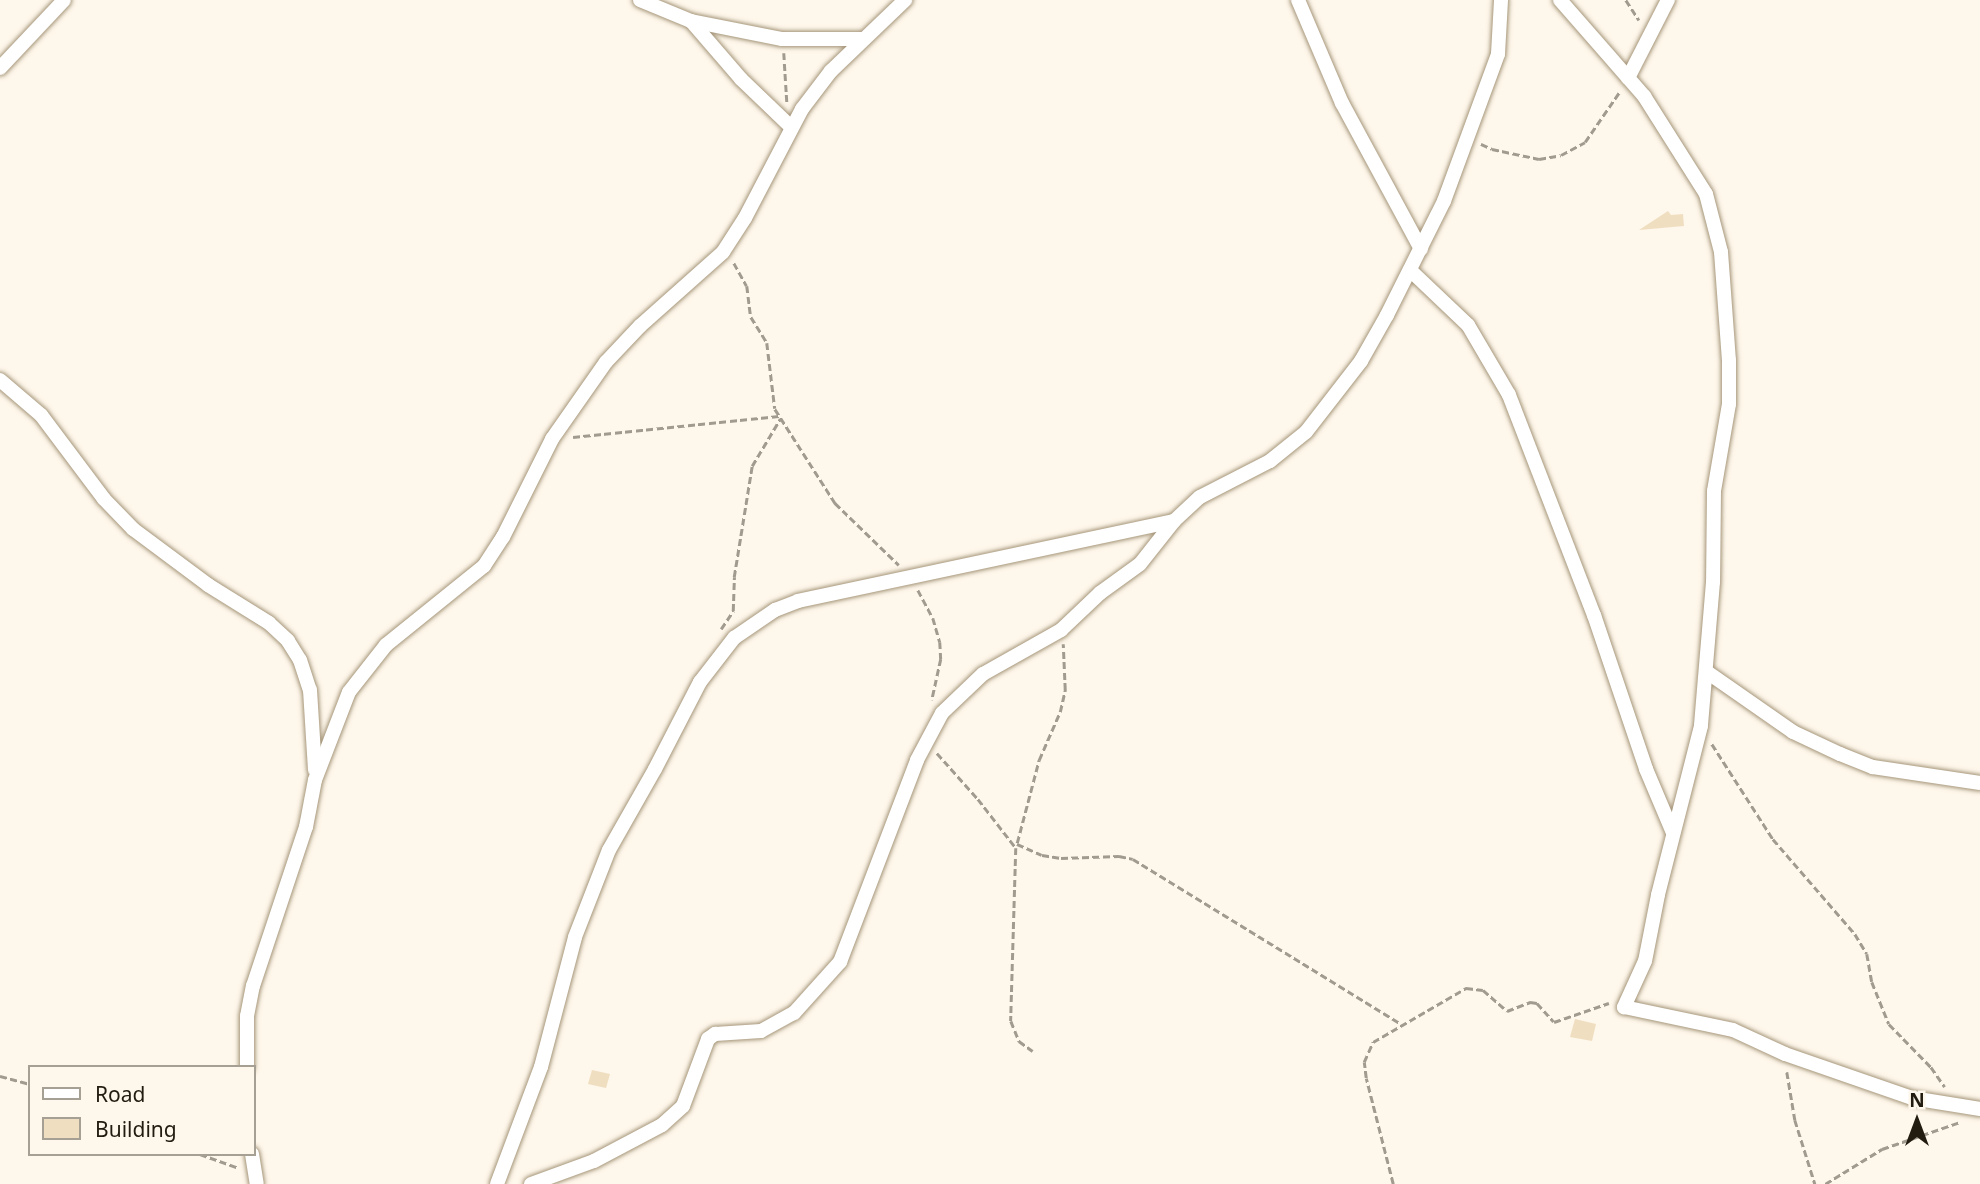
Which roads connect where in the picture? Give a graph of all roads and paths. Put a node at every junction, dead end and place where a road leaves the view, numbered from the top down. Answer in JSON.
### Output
{"nodes":[{"id":1,"x":64,"y":0,"type":"edge"},
{"id":2,"x":640,"y":0,"type":"edge"},
{"id":3,"x":905,"y":0,"type":"edge"},
{"id":4,"x":1298,"y":0,"type":"edge"},
{"id":5,"x":1501,"y":0,"type":"edge"},
{"id":6,"x":1560,"y":0,"type":"edge"},
{"id":7,"x":1626,"y":0,"type":"edge"},
{"id":8,"x":1668,"y":0,"type":"edge"},
{"id":9,"x":691,"y":21,"type":"junction"},
{"id":10,"x":1650,"y":36,"type":"junction"},
{"id":11,"x":782,"y":39,"type":"junction"},
{"id":12,"x":862,"y":39,"type":"junction"},
{"id":13,"x":0,"y":68,"type":"edge"},
{"id":14,"x":1628,"y":79,"type":"junction"},
{"id":15,"x":788,"y":124,"type":"junction"},
{"id":16,"x":1468,"y":138,"type":"junction"},
{"id":17,"x":1420,"y":249,"type":"junction"},
{"id":18,"x":723,"y":252,"type":"junction"},
{"id":19,"x":1410,"y":270,"type":"junction"},
{"id":20,"x":0,"y":380,"type":"edge"},
{"id":21,"x":779,"y":417,"type":"junction"},
{"id":22,"x":552,"y":439,"type":"junction"},
{"id":23,"x":1174,"y":521,"type":"junction"},
{"id":24,"x":908,"y":576,"type":"junction"},
{"id":25,"x":1060,"y":630,"type":"junction"},
{"id":26,"x":718,"y":655,"type":"junction"},
{"id":27,"x":1707,"y":672,"type":"junction"},
{"id":28,"x":932,"y":701,"type":"dead end"},
{"id":29,"x":1701,"y":726,"type":"junction"},
{"id":30,"x":928,"y":734,"type":"junction"},
{"id":31,"x":315,"y":780,"type":"junction"},
{"id":32,"x":1980,"y":783,"type":"edge"},
{"id":33,"x":1673,"y":833,"type":"junction"},
{"id":34,"x":1017,"y":846,"type":"junction"},
{"id":35,"x":1625,"y":1002,"type":"junction"},
{"id":36,"x":1401,"y":1024,"type":"junction"},
{"id":37,"x":1032,"y":1051,"type":"dead end"},
{"id":38,"x":1785,"y":1054,"type":"junction"},
{"id":39,"x":247,"y":1065,"type":"edge"},
{"id":40,"x":0,"y":1076,"type":"edge"},
{"id":41,"x":28,"y":1083,"type":"edge"},
{"id":42,"x":1980,"y":1109,"type":"edge"},
{"id":43,"x":1960,"y":1114,"type":"junction"},
{"id":44,"x":205,"y":1156,"type":"edge"},
{"id":45,"x":253,"y":1156,"type":"edge"},
{"id":46,"x":256,"y":1178,"type":"edge"},
{"id":47,"x":497,"y":1184,"type":"edge"},
{"id":48,"x":531,"y":1184,"type":"edge"},
{"id":49,"x":1393,"y":1184,"type":"edge"},
{"id":50,"x":1815,"y":1184,"type":"edge"},
{"id":51,"x":1825,"y":1184,"type":"edge"}],
"edges":[{"from":1,"to":13,"type":"street"},
{"from":2,"to":9,"type":"street"},
{"from":3,"to":12,"type":"street"},
{"from":4,"to":17,"type":"street"},
{"from":5,"to":16,"type":"street"},
{"from":6,"to":14,"type":"street"},
{"from":7,"to":10,"type":"path"},
{"from":8,"to":10,"type":"street"},
{"from":9,"to":11,"type":"street"},
{"from":9,"to":15,"type":"street"},
{"from":10,"to":14,"type":"street"},
{"from":11,"to":12,"type":"street"},
{"from":11,"to":15,"type":"path"},
{"from":12,"to":15,"type":"street"},
{"from":14,"to":16,"type":"path"},
{"from":14,"to":27,"type":"street"},
{"from":15,"to":18,"type":"street"},
{"from":16,"to":17,"type":"street"},
{"from":17,"to":19,"type":"street"},
{"from":18,"to":21,"type":"path"},
{"from":18,"to":22,"type":"street"},
{"from":19,"to":23,"type":"street"},
{"from":19,"to":33,"type":"street"},
{"from":20,"to":31,"type":"street"},
{"from":21,"to":22,"type":"path"},
{"from":21,"to":24,"type":"path"},
{"from":21,"to":26,"type":"path"},
{"from":22,"to":31,"type":"street"},
{"from":23,"to":24,"type":"street"},
{"from":23,"to":25,"type":"street"},
{"from":24,"to":26,"type":"street"},
{"from":24,"to":28,"type":"path"},
{"from":25,"to":30,"type":"street"},
{"from":25,"to":34,"type":"path"},
{"from":26,"to":47,"type":"street"},
{"from":27,"to":29,"type":"street"},
{"from":27,"to":32,"type":"street"},
{"from":29,"to":33,"type":"street"},
{"from":29,"to":43,"type":"path"},
{"from":30,"to":34,"type":"path"},
{"from":30,"to":48,"type":"street"},
{"from":31,"to":39,"type":"street"},
{"from":33,"to":35,"type":"street"},
{"from":34,"to":36,"type":"path"},
{"from":34,"to":37,"type":"path"},
{"from":35,"to":36,"type":"path"},
{"from":35,"to":38,"type":"street"},
{"from":36,"to":49,"type":"path"},
{"from":38,"to":43,"type":"street"},
{"from":38,"to":50,"type":"path"},
{"from":40,"to":41,"type":"path"},
{"from":42,"to":43,"type":"street"},
{"from":43,"to":51,"type":"path"},
{"from":44,"to":46,"type":"path"},
{"from":45,"to":46,"type":"street"}]}
